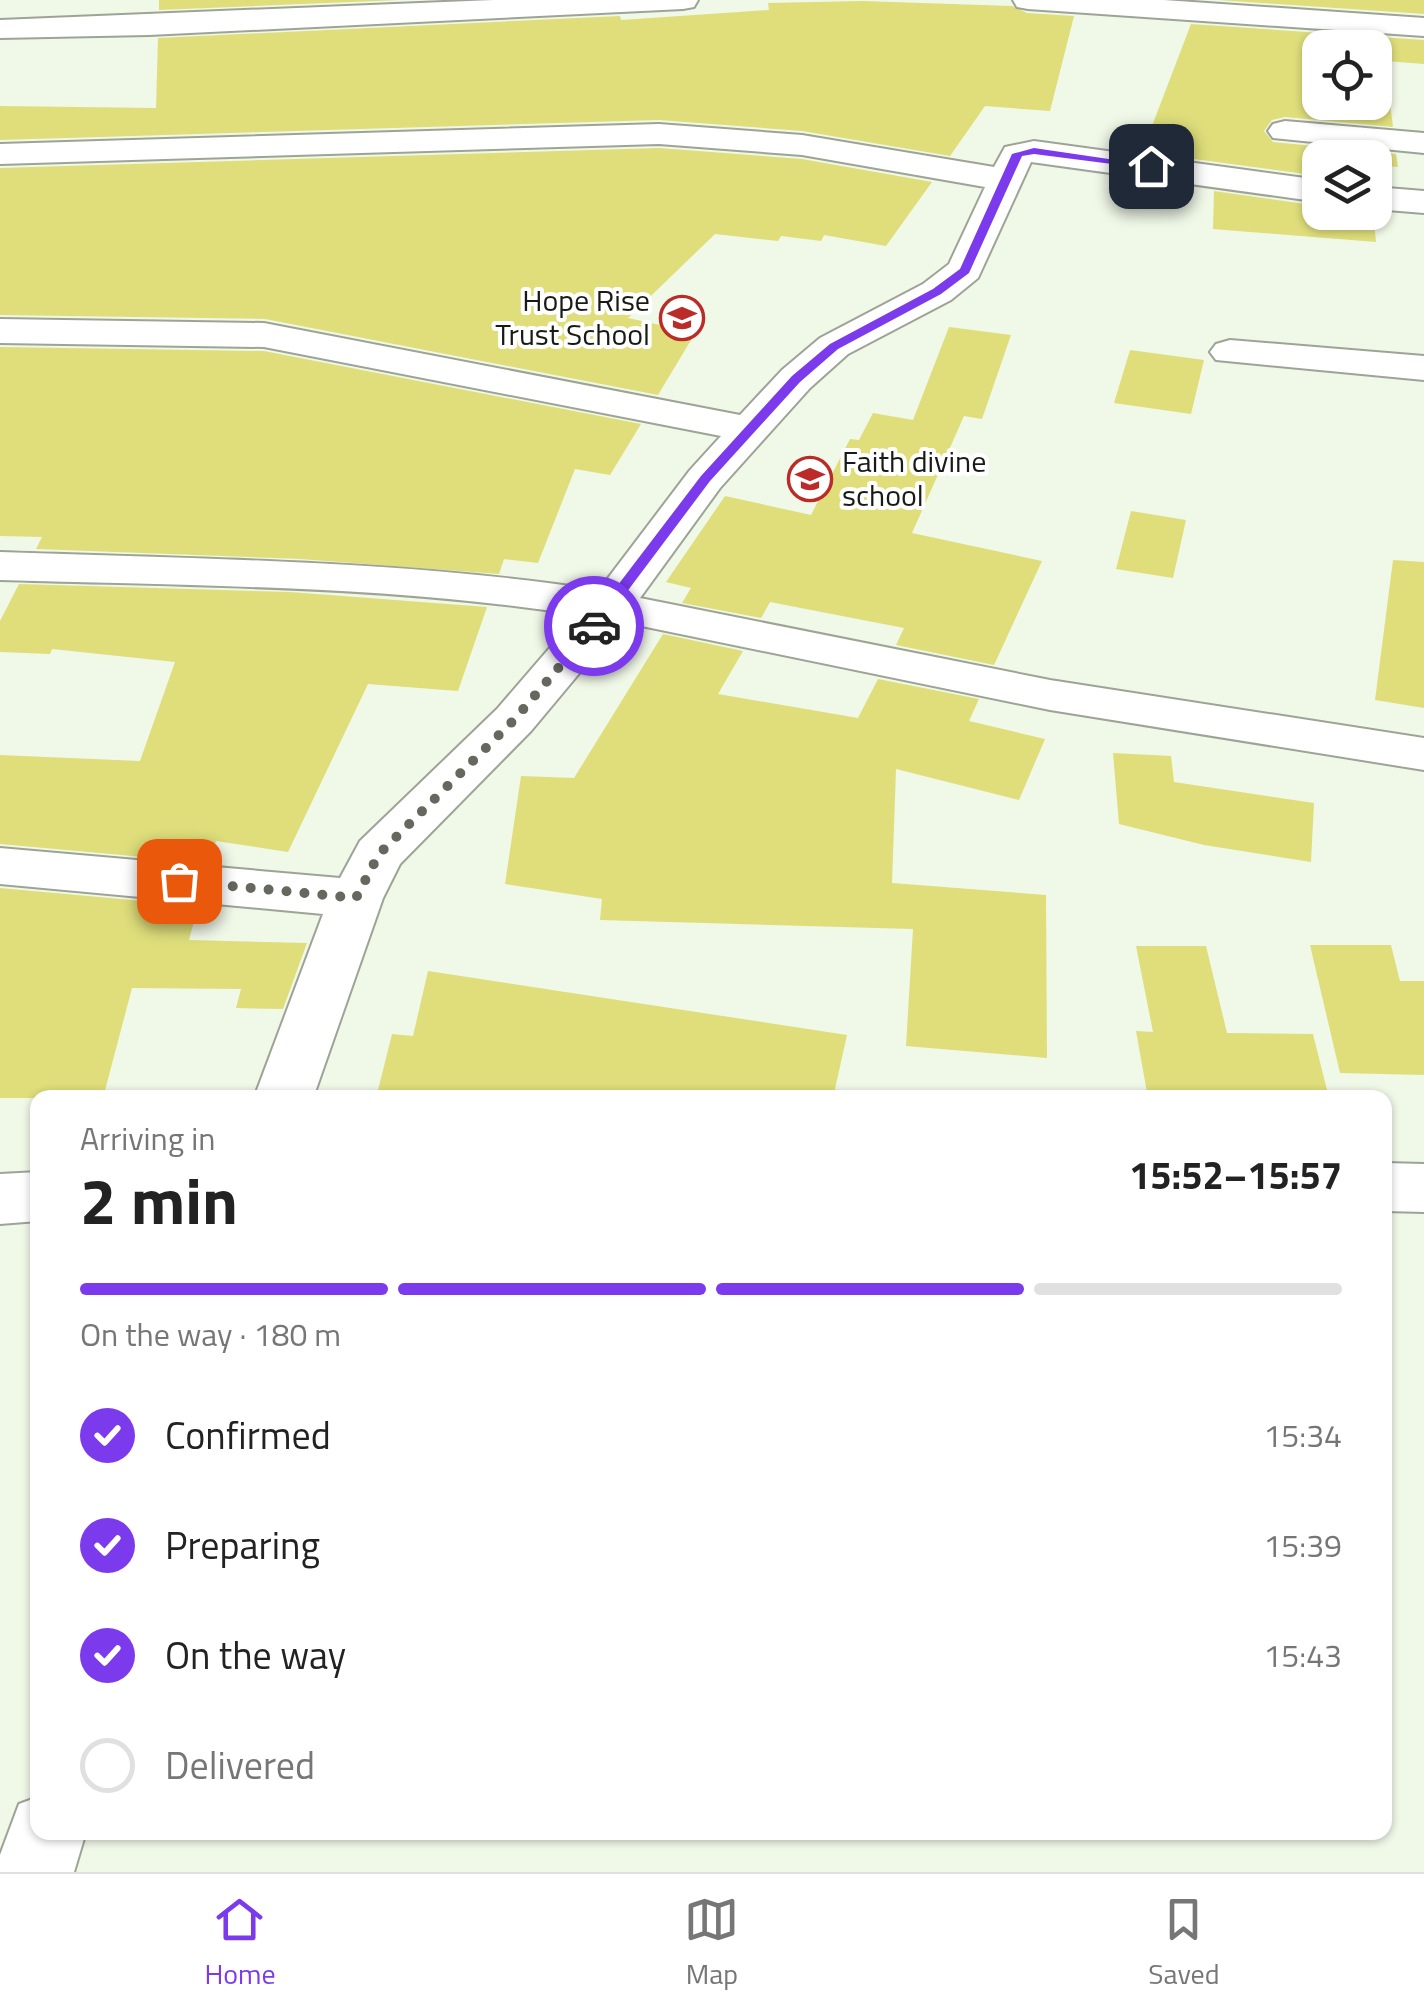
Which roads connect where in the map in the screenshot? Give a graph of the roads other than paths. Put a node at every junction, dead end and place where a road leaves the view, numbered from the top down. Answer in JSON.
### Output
{"nodes":[{"id":1,"x":683,"y":0,"type":"edge"},
{"id":2,"x":1028,"y":0,"type":"edge"},
{"id":3,"x":1424,"y":27,"type":"edge"},
{"id":4,"x":0,"y":28,"type":"edge"},
{"id":5,"x":1284,"y":131,"type":"dead end"},
{"id":6,"x":1424,"y":143,"type":"edge"},
{"id":7,"x":0,"y":154,"type":"edge"},
{"id":8,"x":1008,"y":180,"type":"junction"},
{"id":9,"x":1302,"y":188,"type":"edge"},
{"id":10,"x":1392,"y":199,"type":"edge"},
{"id":11,"x":1424,"y":202,"type":"edge"},
{"id":12,"x":0,"y":331,"type":"edge"},
{"id":13,"x":1230,"y":352,"type":"dead end"},
{"id":14,"x":1424,"y":368,"type":"edge"},
{"id":15,"x":748,"y":429,"type":"junction"},
{"id":16,"x":0,"y":566,"type":"edge"},
{"id":17,"x":611,"y":606,"type":"junction"},
{"id":18,"x":1424,"y":754,"type":"edge"},
{"id":19,"x":0,"y":866,"type":"edge"},
{"id":20,"x":356,"y":898,"type":"junction"},
{"id":21,"x":286,"y":1090,"type":"edge"},
{"id":22,"x":1392,"y":1188,"type":"edge"},
{"id":23,"x":1424,"y":1188,"type":"edge"},
{"id":24,"x":30,"y":1197,"type":"edge"},
{"id":25,"x":0,"y":1199,"type":"edge"},
{"id":26,"x":44,"y":1840,"type":"edge"},
{"id":27,"x":34,"y":1872,"type":"edge"}],
"edges":[{"from":1,"to":4,"type":"street"},
{"from":2,"to":3,"type":"street"},
{"from":5,"to":6,"type":"street"},
{"from":7,"to":8,"type":"street"},
{"from":8,"to":9,"type":"street"},
{"from":8,"to":15,"type":"street"},
{"from":10,"to":11,"type":"street"},
{"from":12,"to":15,"type":"street"},
{"from":13,"to":14,"type":"street"},
{"from":15,"to":17,"type":"street"},
{"from":16,"to":17,"type":"street"},
{"from":17,"to":18,"type":"street"},
{"from":17,"to":20,"type":"street"},
{"from":19,"to":20,"type":"street"},
{"from":20,"to":21,"type":"street"},
{"from":22,"to":23,"type":"street"},
{"from":24,"to":25,"type":"street"},
{"from":26,"to":27,"type":"street"}]}
